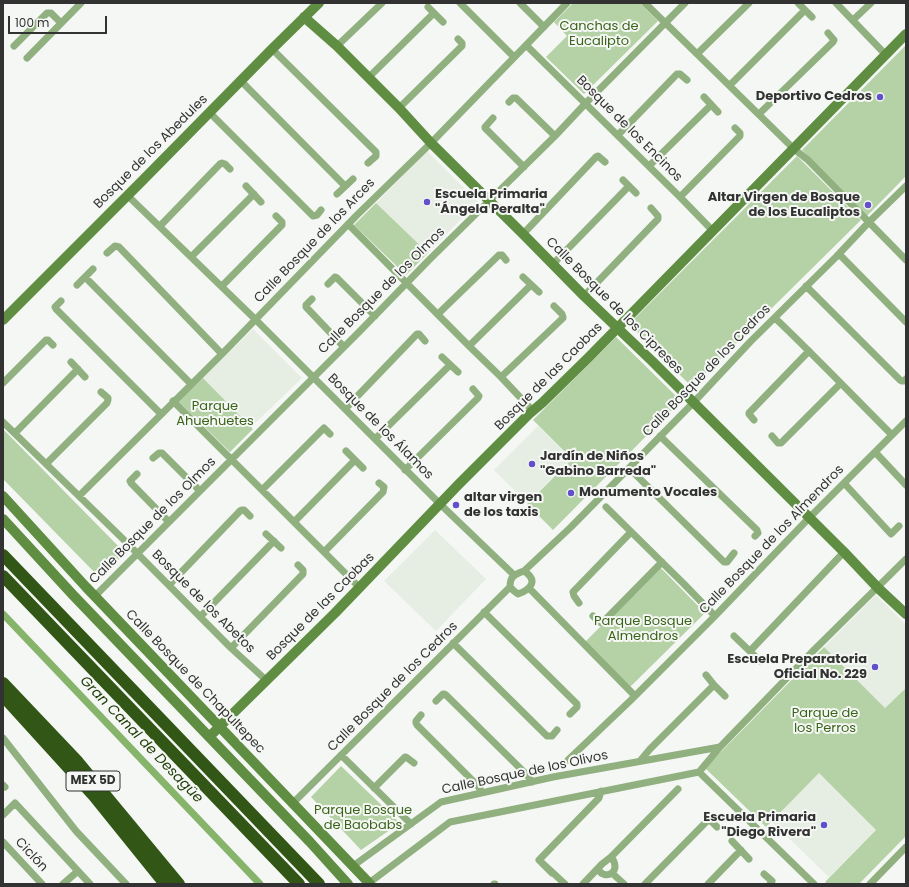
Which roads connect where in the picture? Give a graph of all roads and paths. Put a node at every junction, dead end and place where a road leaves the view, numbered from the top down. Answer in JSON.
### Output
{"nodes":[{"id":1,"x":81,"y":3,"type":"edge"},
{"id":2,"x":319,"y":3,"type":"edge"},
{"id":3,"x":382,"y":3,"type":"edge"},
{"id":4,"x":460,"y":3,"type":"edge"},
{"id":5,"x":520,"y":3,"type":"edge"},
{"id":6,"x":567,"y":3,"type":"edge"},
{"id":7,"x":645,"y":3,"type":"edge"},
{"id":8,"x":685,"y":3,"type":"edge"},
{"id":9,"x":749,"y":3,"type":"edge"},
{"id":10,"x":798,"y":3,"type":"edge"},
{"id":11,"x":836,"y":3,"type":"edge"},
{"id":12,"x":871,"y":3,"type":"edge"},
{"id":13,"x":428,"y":7,"type":"dead end"},
{"id":14,"x":805,"y":10,"type":"junction"},
{"id":15,"x":434,"y":13,"type":"junction"},
{"id":16,"x":304,"y":17,"type":"junction"},
{"id":17,"x":812,"y":17,"type":"dead end"},
{"id":18,"x":853,"y":20,"type":"junction"},
{"id":19,"x":443,"y":22,"type":"dead end"},
{"id":20,"x":61,"y":23,"type":"junction"},
{"id":21,"x":666,"y":23,"type":"junction"},
{"id":22,"x":544,"y":27,"type":"junction"},
{"id":23,"x":828,"y":32,"type":"dead end"},
{"id":24,"x":906,"y":34,"type":"edge"},
{"id":25,"x":458,"y":39,"type":"dead end"},
{"id":26,"x":526,"y":45,"type":"junction"},
{"id":27,"x":14,"y":46,"type":"dead end"},
{"id":28,"x":337,"y":46,"type":"junction"},
{"id":29,"x":272,"y":49,"type":"junction"},
{"id":30,"x":697,"y":54,"type":"junction"},
{"id":31,"x":886,"y":55,"type":"junction"},
{"id":32,"x":514,"y":57,"type":"junction"},
{"id":33,"x":27,"y":58,"type":"dead end"},
{"id":34,"x":368,"y":77,"type":"junction"},
{"id":35,"x":240,"y":80,"type":"junction"},
{"id":36,"x":687,"y":80,"type":"dead end"},
{"id":37,"x":730,"y":85,"type":"junction"},
{"id":38,"x":704,"y":98,"type":"dead end"},
{"id":39,"x":509,"y":102,"type":"dead end"},
{"id":40,"x":585,"y":104,"type":"junction"},
{"id":41,"x":711,"y":105,"type":"junction"},
{"id":42,"x":400,"y":108,"type":"junction"},
{"id":43,"x":209,"y":112,"type":"junction"},
{"id":44,"x":718,"y":112,"type":"dead end"},
{"id":45,"x":759,"y":114,"type":"junction"},
{"id":46,"x":493,"y":118,"type":"dead end"},
{"id":47,"x":735,"y":128,"type":"dead end"},
{"id":48,"x":618,"y":135,"type":"junction"},
{"id":49,"x":555,"y":136,"type":"junction"},
{"id":50,"x":431,"y":143,"type":"junction"},
{"id":51,"x":794,"y":149,"type":"junction"},
{"id":52,"x":605,"y":162,"type":"dead end"},
{"id":53,"x":368,"y":163,"type":"dead end"},
{"id":54,"x":648,"y":166,"type":"junction"},
{"id":55,"x":524,"y":167,"type":"junction"},
{"id":56,"x":230,"y":169,"type":"dead end"},
{"id":57,"x":353,"y":179,"type":"dead end"},
{"id":58,"x":623,"y":180,"type":"dead end"},
{"id":59,"x":246,"y":186,"type":"dead end"},
{"id":60,"x":346,"y":186,"type":"junction"},
{"id":61,"x":629,"y":186,"type":"junction"},
{"id":62,"x":906,"y":186,"type":"edge"},
{"id":63,"x":636,"y":193,"type":"dead end"},
{"id":64,"x":254,"y":194,"type":"junction"},
{"id":65,"x":337,"y":194,"type":"dead end"},
{"id":66,"x":128,"y":195,"type":"junction"},
{"id":67,"x":680,"y":197,"type":"junction"},
{"id":68,"x":489,"y":201,"type":"junction"},
{"id":69,"x":260,"y":202,"type":"dead end"},
{"id":70,"x":651,"y":208,"type":"dead end"},
{"id":71,"x":321,"y":210,"type":"dead end"},
{"id":72,"x":276,"y":216,"type":"dead end"},
{"id":73,"x":869,"y":222,"type":"junction"},
{"id":74,"x":348,"y":224,"type":"junction"},
{"id":75,"x":160,"y":226,"type":"junction"},
{"id":76,"x":713,"y":231,"type":"junction"},
{"id":77,"x":523,"y":234,"type":"junction"},
{"id":78,"x":107,"y":253,"type":"dead end"},
{"id":79,"x":839,"y":254,"type":"junction"},
{"id":80,"x":191,"y":256,"type":"junction"},
{"id":81,"x":506,"y":260,"type":"dead end"},
{"id":82,"x":906,"y":260,"type":"edge"},
{"id":83,"x":553,"y":264,"type":"junction"},
{"id":84,"x":94,"y":269,"type":"dead end"},
{"id":85,"x":85,"y":277,"type":"junction"},
{"id":86,"x":523,"y":277,"type":"dead end"},
{"id":87,"x":407,"y":283,"type":"junction"},
{"id":88,"x":328,"y":284,"type":"dead end"},
{"id":89,"x":77,"y":285,"type":"dead end"},
{"id":90,"x":531,"y":285,"type":"junction"},
{"id":91,"x":222,"y":286,"type":"junction"},
{"id":92,"x":806,"y":286,"type":"junction"},
{"id":93,"x":539,"y":292,"type":"dead end"},
{"id":94,"x":584,"y":296,"type":"junction"},
{"id":95,"x":312,"y":299,"type":"dead end"},
{"id":96,"x":61,"y":301,"type":"dead end"},
{"id":97,"x":554,"y":306,"type":"dead end"},
{"id":98,"x":438,"y":314,"type":"junction"},
{"id":99,"x":375,"y":316,"type":"junction"},
{"id":100,"x":775,"y":318,"type":"junction"},
{"id":101,"x":255,"y":319,"type":"junction"},
{"id":102,"x":3,"y":320,"type":"edge"},
{"id":103,"x":906,"y":322,"type":"edge"},
{"id":104,"x":617,"y":327,"type":"junction"},
{"id":105,"x":425,"y":340,"type":"dead end"},
{"id":106,"x":53,"y":345,"type":"dead end"},
{"id":107,"x":469,"y":346,"type":"junction"},
{"id":108,"x":344,"y":347,"type":"junction"},
{"id":109,"x":809,"y":351,"type":"junction"},
{"id":110,"x":222,"y":354,"type":"junction"},
{"id":111,"x":442,"y":356,"type":"dead end"},
{"id":112,"x":71,"y":362,"type":"dead end"},
{"id":113,"x":450,"y":365,"type":"junction"},
{"id":114,"x":78,"y":369,"type":"junction"},
{"id":115,"x":458,"y":372,"type":"dead end"},
{"id":116,"x":85,"y":376,"type":"dead end"},
{"id":117,"x":313,"y":377,"type":"junction"},
{"id":118,"x":501,"y":377,"type":"junction"},
{"id":119,"x":906,"y":379,"type":"edge"},
{"id":120,"x":3,"y":383,"type":"edge"},
{"id":121,"x":191,"y":384,"type":"junction"},
{"id":122,"x":840,"y":384,"type":"junction"},
{"id":123,"x":473,"y":389,"type":"dead end"},
{"id":124,"x":101,"y":392,"type":"dead end"},
{"id":125,"x":174,"y":401,"type":"junction"},
{"id":126,"x":693,"y":403,"type":"junction"},
{"id":127,"x":344,"y":409,"type":"junction"},
{"id":128,"x":533,"y":411,"type":"junction"},
{"id":129,"x":161,"y":414,"type":"junction"},
{"id":130,"x":754,"y":420,"type":"dead end"},
{"id":131,"x":3,"y":422,"type":"edge"},
{"id":132,"x":905,"y":423,"type":"edge"},
{"id":133,"x":15,"y":433,"type":"junction"},
{"id":134,"x":330,"y":434,"type":"dead end"},
{"id":135,"x":892,"y":435,"type":"junction"},
{"id":136,"x":660,"y":436,"type":"junction"},
{"id":137,"x":772,"y":436,"type":"dead end"},
{"id":138,"x":378,"y":437,"type":"junction"},
{"id":139,"x":346,"y":451,"type":"dead end"},
{"id":140,"x":875,"y":452,"type":"junction"},
{"id":141,"x":153,"y":458,"type":"dead end"},
{"id":142,"x":231,"y":459,"type":"junction"},
{"id":143,"x":355,"y":460,"type":"junction"},
{"id":144,"x":46,"y":464,"type":"junction"},
{"id":145,"x":363,"y":468,"type":"dead end"},
{"id":146,"x":407,"y":468,"type":"junction"},
{"id":147,"x":629,"y":468,"type":"junction"},
{"id":148,"x":136,"y":474,"type":"dead end"},
{"id":149,"x":378,"y":483,"type":"dead end"},
{"id":150,"x":844,"y":483,"type":"junction"},
{"id":151,"x":906,"y":484,"type":"edge"},
{"id":152,"x":262,"y":490,"type":"junction"},
{"id":153,"x":200,"y":491,"type":"junction"},
{"id":154,"x":3,"y":496,"type":"edge"},
{"id":155,"x":79,"y":496,"type":"junction"},
{"id":156,"x":440,"y":504,"type":"junction"},
{"id":157,"x":606,"y":507,"type":"dead end"},
{"id":158,"x":250,"y":516,"type":"dead end"},
{"id":159,"x":809,"y":518,"type":"junction"},
{"id":160,"x":3,"y":519,"type":"edge"},
{"id":161,"x":169,"y":522,"type":"junction"},
{"id":162,"x":294,"y":522,"type":"junction"},
{"id":163,"x":900,"y":526,"type":"dead end"},
{"id":164,"x":631,"y":532,"type":"junction"},
{"id":165,"x":266,"y":534,"type":"dead end"},
{"id":166,"x":755,"y":536,"type":"dead end"},
{"id":167,"x":274,"y":541,"type":"junction"},
{"id":168,"x":281,"y":548,"type":"dead end"},
{"id":169,"x":324,"y":552,"type":"junction"},
{"id":170,"x":844,"y":552,"type":"junction"},
{"id":171,"x":137,"y":553,"type":"junction"},
{"id":172,"x":734,"y":553,"type":"dead end"},
{"id":173,"x":3,"y":555,"type":"edge"},
{"id":174,"x":906,"y":559,"type":"edge"},
{"id":175,"x":662,"y":562,"type":"junction"},
{"id":176,"x":298,"y":565,"type":"dead end"},
{"id":177,"x":524,"y":571,"type":"junction"},
{"id":178,"x":514,"y":575,"type":"junction"},
{"id":179,"x":3,"y":576,"type":"edge"},
{"id":180,"x":169,"y":585,"type":"junction"},
{"id":181,"x":360,"y":587,"type":"junction"},
{"id":182,"x":510,"y":587,"type":"junction"},
{"id":183,"x":529,"y":588,"type":"junction"},
{"id":184,"x":878,"y":588,"type":"junction"},
{"id":185,"x":95,"y":596,"type":"junction"},
{"id":186,"x":579,"y":603,"type":"dead end"},
{"id":187,"x":484,"y":612,"type":"junction"},
{"id":188,"x":906,"y":614,"type":"edge"},
{"id":189,"x":593,"y":616,"type":"dead end"},
{"id":190,"x":715,"y":616,"type":"junction"},
{"id":191,"x":200,"y":617,"type":"junction"},
{"id":192,"x":734,"y":636,"type":"dead end"},
{"id":193,"x":453,"y":643,"type":"junction"},
{"id":194,"x":231,"y":648,"type":"junction"},
{"id":195,"x":750,"y":651,"type":"junction"},
{"id":196,"x":760,"y":661,"type":"dead end"},
{"id":197,"x":706,"y":675,"type":"dead end"},
{"id":198,"x":266,"y":680,"type":"junction"},
{"id":199,"x":3,"y":683,"type":"edge"},
{"id":200,"x":714,"y":685,"type":"junction"},
{"id":201,"x":3,"y":696,"type":"edge"},
{"id":202,"x":635,"y":696,"type":"junction"},
{"id":203,"x":725,"y":696,"type":"dead end"},
{"id":204,"x":436,"y":701,"type":"dead end"},
{"id":205,"x":570,"y":714,"type":"dead end"},
{"id":206,"x":421,"y":716,"type":"dead end"},
{"id":207,"x":219,"y":727,"type":"junction"},
{"id":208,"x":557,"y":730,"type":"dead end"},
{"id":209,"x":208,"y":737,"type":"junction"},
{"id":210,"x":3,"y":738,"type":"edge"},
{"id":211,"x":720,"y":747,"type":"junction"},
{"id":212,"x":340,"y":755,"type":"junction"},
{"id":213,"x":568,"y":760,"type":"dead end"},
{"id":214,"x":640,"y":761,"type":"junction"},
{"id":215,"x":414,"y":764,"type":"dead end"},
{"id":216,"x":699,"y":772,"type":"junction"},
{"id":217,"x":532,"y":782,"type":"junction"},
{"id":218,"x":374,"y":788,"type":"junction"},
{"id":219,"x":678,"y":789,"type":"dead end"},
{"id":220,"x":601,"y":791,"type":"junction"},
{"id":221,"x":482,"y":792,"type":"junction"},
{"id":222,"x":293,"y":803,"type":"junction"},
{"id":223,"x":3,"y":815,"type":"edge"},
{"id":224,"x":411,"y":824,"type":"junction"},
{"id":225,"x":717,"y":827,"type":"dead end"},
{"id":226,"x":732,"y":841,"type":"dead end"},
{"id":227,"x":3,"y":842,"type":"edge"},
{"id":228,"x":906,"y":847,"type":"edge"},
{"id":229,"x":740,"y":850,"type":"junction"},
{"id":230,"x":611,"y":858,"type":"junction"},
{"id":231,"x":749,"y":859,"type":"dead end"},
{"id":232,"x":540,"y":860,"type":"junction"},
{"id":233,"x":353,"y":866,"type":"junction"},
{"id":234,"x":598,"y":869,"type":"junction"},
{"id":235,"x":78,"y":871,"type":"junction"},
{"id":236,"x":552,"y":873,"type":"dead end"},
{"id":237,"x":612,"y":873,"type":"junction"},
{"id":238,"x":764,"y":874,"type":"dead end"},
{"id":239,"x":42,"y":884,"type":"edge"},
{"id":240,"x":63,"y":884,"type":"edge"},
{"id":241,"x":90,"y":884,"type":"edge"},
{"id":242,"x":126,"y":884,"type":"edge"},
{"id":243,"x":165,"y":884,"type":"edge"},
{"id":244,"x":179,"y":884,"type":"edge"},
{"id":245,"x":299,"y":884,"type":"edge"},
{"id":246,"x":319,"y":884,"type":"edge"},
{"id":247,"x":348,"y":884,"type":"edge"},
{"id":248,"x":370,"y":884,"type":"edge"},
{"id":249,"x":565,"y":884,"type":"edge"},
{"id":250,"x":583,"y":884,"type":"edge"},
{"id":251,"x":624,"y":884,"type":"edge"},
{"id":252,"x":645,"y":884,"type":"edge"},
{"id":253,"x":708,"y":884,"type":"edge"},
{"id":254,"x":770,"y":884,"type":"edge"},
{"id":255,"x":814,"y":884,"type":"edge"},
{"id":256,"x":870,"y":884,"type":"edge"}],
"edges":[{"from":1,"to":20,"type":"street"},
{"from":2,"to":16,"type":"street","name":"Bosque de los Abedules"},
{"from":3,"to":28,"type":"street"},
{"from":4,"to":32,"type":"street"},
{"from":5,"to":22,"type":"street"},
{"from":6,"to":22,"type":"street","name":"Calle Bosque de los Arces"},
{"from":7,"to":21,"type":"street"},
{"from":8,"to":21,"type":"street","name":"Calle Bosque de los Olmos"},
{"from":9,"to":30,"type":"street"},
{"from":10,"to":14,"type":"street"},
{"from":11,"to":18,"type":"street"},
{"from":12,"to":18,"type":"street"},
{"from":13,"to":15,"type":"street"},
{"from":14,"to":17,"type":"street"},
{"from":14,"to":37,"type":"street"},
{"from":15,"to":19,"type":"street"},
{"from":15,"to":34,"type":"street"},
{"from":16,"to":28,"type":"street","name":"Calle Bosque de los Cipreses"},
{"from":16,"to":29,"type":"street","name":"Bosque de los Abedules"},
{"from":18,"to":31,"type":"street"},
{"from":20,"to":27,"type":"street"},
{"from":20,"to":33,"type":"street"},
{"from":21,"to":30,"type":"street"},
{"from":21,"to":40,"type":"street","name":"Calle Bosque de los Olmos"},
{"from":22,"to":26,"type":"street","name":"Calle Bosque de los Arces"},
{"from":23,"to":45,"type":"street"},
{"from":24,"to":31,"type":"street","name":"Bosque de las Caobas"},
{"from":25,"to":42,"type":"street"},
{"from":26,"to":32,"type":"street","name":"Calle Bosque de los Arces"},
{"from":26,"to":40,"type":"street","name":"Bosque de los Encinos"},
{"from":28,"to":34,"type":"street","name":"Calle Bosque de los Cipreses"},
{"from":29,"to":35,"type":"street","name":"Bosque de los Abedules"},
{"from":29,"to":53,"type":"street"},
{"from":30,"to":37,"type":"street"},
{"from":31,"to":51,"type":"street","name":"Bosque de las Caobas"},
{"from":32,"to":50,"type":"street","name":"Calle Bosque de los Arces"},
{"from":34,"to":42,"type":"street","name":"Calle Bosque de los Cipreses"},
{"from":35,"to":43,"type":"street","name":"Bosque de los Abedules"},
{"from":35,"to":60,"type":"street"},
{"from":36,"to":48,"type":"street"},
{"from":37,"to":45,"type":"street"},
{"from":38,"to":41,"type":"street"},
{"from":39,"to":49,"type":"street"},
{"from":40,"to":48,"type":"street","name":"Bosque de los Encinos"},
{"from":40,"to":49,"type":"street","name":"Calle Bosque de los Olmos"},
{"from":41,"to":44,"type":"street"},
{"from":41,"to":54,"type":"street"},
{"from":42,"to":50,"type":"street","name":"Calle Bosque de los Cipreses"},
{"from":43,"to":66,"type":"street","name":"Bosque de los Abedules"},
{"from":43,"to":71,"type":"street"},
{"from":45,"to":51,"type":"street"},
{"from":46,"to":55,"type":"street"},
{"from":47,"to":67,"type":"street"},
{"from":48,"to":54,"type":"street","name":"Bosque de los Encinos"},
{"from":49,"to":55,"type":"street","name":"Calle Bosque de los Olmos"},
{"from":50,"to":68,"type":"street","name":"Calle Bosque de los Cipreses"},
{"from":50,"to":74,"type":"street","name":"Calle Bosque de los Arces"},
{"from":51,"to":73,"type":"street"},
{"from":51,"to":76,"type":"street","name":"Bosque de las Caobas"},
{"from":52,"to":77,"type":"street"},
{"from":54,"to":67,"type":"street","name":"Bosque de los Encinos"},
{"from":55,"to":68,"type":"street","name":"Calle Bosque de los Olmos"},
{"from":56,"to":75,"type":"street"},
{"from":57,"to":60,"type":"street"},
{"from":58,"to":61,"type":"street"},
{"from":59,"to":64,"type":"street"},
{"from":60,"to":65,"type":"street"},
{"from":61,"to":63,"type":"street"},
{"from":61,"to":83,"type":"street"},
{"from":62,"to":73,"type":"street","name":"Calle Bosque de los Cedros"},
{"from":64,"to":69,"type":"street"},
{"from":64,"to":80,"type":"street"},
{"from":66,"to":75,"type":"street","name":"Bosque de los Álamos"},
{"from":66,"to":102,"type":"street","name":"Bosque de los Abedules"},
{"from":67,"to":76,"type":"street","name":"Bosque de los Encinos"},
{"from":68,"to":77,"type":"street","name":"Calle Bosque de los Cipreses"},
{"from":68,"to":87,"type":"street","name":"Calle Bosque de los Olmos"},
{"from":70,"to":94,"type":"street"},
{"from":72,"to":91,"type":"street"},
{"from":73,"to":79,"type":"street","name":"Calle Bosque de los Cedros"},
{"from":73,"to":82,"type":"street"},
{"from":74,"to":87,"type":"street"},
{"from":74,"to":101,"type":"street","name":"Calle Bosque de los Arces"},
{"from":75,"to":80,"type":"street","name":"Bosque de los Álamos"},
{"from":76,"to":104,"type":"street","name":"Bosque de las Caobas"},
{"from":77,"to":83,"type":"street","name":"Calle Bosque de los Cipreses"},
{"from":78,"to":110,"type":"street"},
{"from":79,"to":92,"type":"street","name":"Calle Bosque de los Cedros"},
{"from":79,"to":103,"type":"street"},
{"from":80,"to":91,"type":"street","name":"Bosque de los Álamos"},
{"from":81,"to":98,"type":"street"},
{"from":83,"to":94,"type":"street","name":"Calle Bosque de los Cipreses"},
{"from":84,"to":85,"type":"street"},
{"from":85,"to":89,"type":"street"},
{"from":85,"to":121,"type":"street"},
{"from":86,"to":90,"type":"street"},
{"from":87,"to":98,"type":"street"},
{"from":87,"to":99,"type":"street","name":"Calle Bosque de los Olmos"},
{"from":88,"to":99,"type":"street"},
{"from":90,"to":93,"type":"street"},
{"from":90,"to":107,"type":"street"},
{"from":91,"to":101,"type":"street","name":"Bosque de los Álamos"},
{"from":92,"to":100,"type":"street","name":"Calle Bosque de los Cedros"},
{"from":92,"to":119,"type":"street"},
{"from":94,"to":104,"type":"street","name":"Calle Bosque de los Cipreses"},
{"from":95,"to":108,"type":"street"},
{"from":96,"to":129,"type":"street"},
{"from":97,"to":118,"type":"street"},
{"from":98,"to":107,"type":"street"},
{"from":99,"to":108,"type":"street","name":"Calle Bosque de los Olmos"},
{"from":100,"to":109,"type":"street"},
{"from":100,"to":126,"type":"street","name":"Calle Bosque de los Cedros"},
{"from":101,"to":110,"type":"street","name":"Calle Bosque de los Arces"},
{"from":101,"to":117,"type":"street","name":"Bosque de los Álamos"},
{"from":104,"to":126,"type":"street","name":"Calle Bosque de los Cipreses"},
{"from":104,"to":128,"type":"street","name":"Bosque de las Caobas"},
{"from":105,"to":127,"type":"street"},
{"from":106,"to":120,"type":"street"},
{"from":107,"to":118,"type":"street"},
{"from":108,"to":117,"type":"street","name":"Calle Bosque de los Olmos"},
{"from":109,"to":122,"type":"street"},
{"from":109,"to":130,"type":"street"},
{"from":110,"to":121,"type":"street","name":"Calle Bosque de los Arces"},
{"from":111,"to":113,"type":"street"},
{"from":112,"to":114,"type":"street"},
{"from":113,"to":115,"type":"street"},
{"from":113,"to":138,"type":"street"},
{"from":114,"to":116,"type":"street"},
{"from":114,"to":133,"type":"street"},
{"from":117,"to":127,"type":"street","name":"Bosque de los Álamos"},
{"from":117,"to":142,"type":"street","name":"Calle Bosque de los Olmos"},
{"from":118,"to":128,"type":"street"},
{"from":121,"to":125,"type":"street","name":"Calle Bosque de los Arces"},
{"from":122,"to":135,"type":"street"},
{"from":122,"to":137,"type":"street"},
{"from":123,"to":146,"type":"street"},
{"from":124,"to":144,"type":"street"},
{"from":125,"to":129,"type":"street","name":"Calle Bosque de los Arces"},
{"from":125,"to":142,"type":"street"},
{"from":126,"to":136,"type":"street","name":"Calle Bosque de los Cedros"},
{"from":126,"to":159,"type":"street","name":"Calle Bosque de los Cipreses"},
{"from":127,"to":138,"type":"street","name":"Bosque de los Álamos"},
{"from":128,"to":156,"type":"street","name":"Bosque de las Caobas"},
{"from":129,"to":155,"type":"street","name":"Calle Bosque de los Arces"},
{"from":131,"to":133,"type":"street","name":"Bosque de los Abetos"},
{"from":132,"to":135,"type":"street","name":"Calle Bosque de los Almendros"},
{"from":133,"to":144,"type":"street","name":"Bosque de los Abetos"},
{"from":134,"to":152,"type":"street"},
{"from":135,"to":140,"type":"street","name":"Calle Bosque de los Almendros"},
{"from":136,"to":147,"type":"street","name":"Calle Bosque de los Cedros"},
{"from":136,"to":166,"type":"street"},
{"from":138,"to":146,"type":"street","name":"Bosque de los Álamos"},
{"from":139,"to":143,"type":"street"},
{"from":140,"to":150,"type":"street","name":"Calle Bosque de los Almendros"},
{"from":140,"to":151,"type":"street"},
{"from":141,"to":153,"type":"street"},
{"from":142,"to":152,"type":"street"},
{"from":142,"to":153,"type":"street","name":"Calle Bosque de los Olmos"},
{"from":143,"to":145,"type":"street"},
{"from":143,"to":162,"type":"street"},
{"from":144,"to":155,"type":"street","name":"Bosque de los Abetos"},
{"from":146,"to":156,"type":"street","name":"Bosque de los Álamos"},
{"from":147,"to":172,"type":"street"},
{"from":147,"to":177,"type":"street","name":"Calle Bosque de los Cedros"},
{"from":148,"to":161,"type":"street"},
{"from":149,"to":169,"type":"street"},
{"from":150,"to":159,"type":"street","name":"Calle Bosque de los Almendros"},
{"from":150,"to":163,"type":"street"},
{"from":152,"to":162,"type":"street"},
{"from":153,"to":161,"type":"street","name":"Calle Bosque de los Olmos"},
{"from":154,"to":185,"type":"street","name":"Calle Bosque de Chapultepec"},
{"from":155,"to":171,"type":"street","name":"Bosque de los Abetos"},
{"from":156,"to":178,"type":"street","name":"Bosque de los Álamos"},
{"from":156,"to":181,"type":"street","name":"Bosque de las Caobas"},
{"from":157,"to":164,"type":"street"},
{"from":158,"to":180,"type":"street"},
{"from":159,"to":170,"type":"street","name":"Calle Bosque de los Cipreses"},
{"from":159,"to":190,"type":"street","name":"Calle Bosque de los Almendros"},
{"from":160,"to":209,"type":"street"},
{"from":161,"to":171,"type":"street","name":"Calle Bosque de los Olmos"},
{"from":162,"to":169,"type":"street"},
{"from":164,"to":175,"type":"street"},
{"from":164,"to":186,"type":"street"},
{"from":165,"to":167,"type":"street"},
{"from":167,"to":168,"type":"street"},
{"from":167,"to":191,"type":"street"},
{"from":169,"to":181,"type":"street"},
{"from":170,"to":184,"type":"street","name":"Calle Bosque de los Cipreses"},
{"from":170,"to":195,"type":"street"},
{"from":171,"to":180,"type":"street","name":"Bosque de los Abetos"},
{"from":171,"to":185,"type":"street","name":"Calle Bosque de los Olmos"},
{"from":173,"to":246,"type":"highway"},
{"from":174,"to":184,"type":"street"},
{"from":175,"to":189,"type":"street"},
{"from":175,"to":190,"type":"street"},
{"from":176,"to":194,"type":"street"},
{"from":177,"to":178,"type":"street"},
{"from":177,"to":183,"type":"street"},
{"from":178,"to":182,"type":"street"},
{"from":179,"to":245,"type":"highway"},
{"from":180,"to":191,"type":"street","name":"Bosque de los Abetos"},
{"from":181,"to":198,"type":"street","name":"Bosque de las Caobas"},
{"from":182,"to":183,"type":"street"},
{"from":182,"to":187,"type":"street","name":"Calle Bosque de los Cedros"},
{"from":183,"to":202,"type":"street"},
{"from":184,"to":188,"type":"street","name":"Calle Bosque de los Cipreses"},
{"from":184,"to":211,"type":"street"},
{"from":185,"to":207,"type":"street","name":"Calle Bosque de Chapultepec"},
{"from":187,"to":193,"type":"street","name":"Calle Bosque de los Cedros"},
{"from":187,"to":205,"type":"street"},
{"from":190,"to":202,"type":"street","name":"Calle Bosque de los Almendros"},
{"from":191,"to":194,"type":"street","name":"Bosque de los Abetos"},
{"from":192,"to":195,"type":"street"},
{"from":193,"to":208,"type":"street"},
{"from":193,"to":212,"type":"street","name":"Calle Bosque de los Cedros"},
{"from":194,"to":198,"type":"street","name":"Bosque de los Abetos"},
{"from":195,"to":196,"type":"street"},
{"from":197,"to":200,"type":"street"},
{"from":198,"to":207,"type":"street","name":"Bosque de las Caobas"},
{"from":199,"to":244,"type":"highway","number":"MEX 5D"},
{"from":200,"to":203,"type":"street"},
{"from":200,"to":214,"type":"street"},
{"from":201,"to":243,"type":"highway","number":"MEX 5D"},
{"from":202,"to":213,"type":"street","name":"Calle Bosque de los Almendros"},
{"from":204,"to":217,"type":"street"},
{"from":206,"to":221,"type":"street"},
{"from":207,"to":209,"type":"street","name":"Bosque de las Caobas"},
{"from":207,"to":222,"type":"street","name":"Calle Bosque de Chapultepec"},
{"from":209,"to":247,"type":"street"},
{"from":210,"to":242,"type":"street"},
{"from":211,"to":214,"type":"street","name":"Calle Bosque de los Olivos"},
{"from":211,"to":216,"type":"street"},
{"from":212,"to":218,"type":"street"},
{"from":212,"to":222,"type":"street","name":"Calle Bosque de los Cedros"},
{"from":214,"to":217,"type":"street","name":"Calle Bosque de los Olivos"},
{"from":215,"to":218,"type":"street"},
{"from":216,"to":220,"type":"street"},
{"from":216,"to":255,"type":"street"},
{"from":217,"to":221,"type":"street","name":"Calle Bosque de los Olivos"},
{"from":218,"to":224,"type":"street"},
{"from":219,"to":230,"type":"street"},
{"from":220,"to":232,"type":"street"},
{"from":220,"to":248,"type":"street"},
{"from":221,"to":224,"type":"street","name":"Calle Bosque de los Olivos"},
{"from":222,"to":233,"type":"street","name":"Calle Bosque de Chapultepec"},
{"from":223,"to":235,"type":"street"},
{"from":224,"to":233,"type":"street","name":"Calle Bosque de los Olivos"},
{"from":225,"to":252,"type":"street"},
{"from":226,"to":229,"type":"street"},
{"from":227,"to":239,"type":"street","name":"Ciclón"},
{"from":228,"to":256,"type":"street"},
{"from":229,"to":231,"type":"street"},
{"from":229,"to":253,"type":"street"},
{"from":230,"to":234,"type":"street"},
{"from":230,"to":237,"type":"street"},
{"from":232,"to":236,"type":"street"},
{"from":232,"to":249,"type":"street"},
{"from":233,"to":248,"type":"street","name":"Calle Bosque de Chapultepec"},
{"from":234,"to":237,"type":"street"},
{"from":234,"to":250,"type":"street"},
{"from":235,"to":240,"type":"street"},
{"from":235,"to":241,"type":"street"},
{"from":237,"to":251,"type":"street"},
{"from":238,"to":254,"type":"street"}]}
